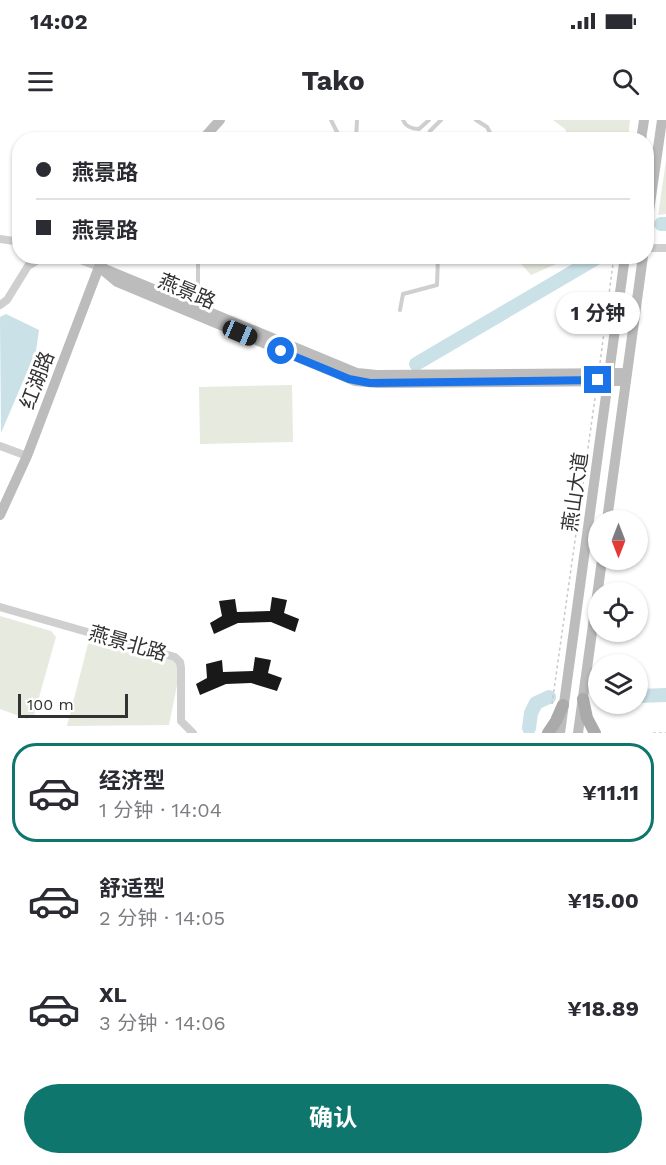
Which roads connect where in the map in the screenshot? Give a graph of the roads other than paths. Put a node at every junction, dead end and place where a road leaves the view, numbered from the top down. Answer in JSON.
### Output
{"nodes":[{"id":1,"x":220,"y":120,"type":"edge"},
{"id":2,"x":403,"y":120,"type":"edge"},
{"id":3,"x":429,"y":120,"type":"edge"},
{"id":4,"x":441,"y":120,"type":"edge"},
{"id":5,"x":476,"y":120,"type":"edge"},
{"id":6,"x":662,"y":120,"type":"edge"},
{"id":7,"x":209,"y":132,"type":"edge"},
{"id":8,"x":430,"y":132,"type":"edge"},
{"id":9,"x":490,"y":132,"type":"edge"},
{"id":10,"x":654,"y":176,"type":"edge"},
{"id":11,"x":31,"y":264,"type":"edge"},
{"id":12,"x":91,"y":264,"type":"edge"},
{"id":13,"x":101,"y":264,"type":"edge"},
{"id":14,"x":198,"y":264,"type":"edge"},
{"id":15,"x":438,"y":264,"type":"edge"},
{"id":16,"x":624,"y":264,"type":"edge"},
{"id":17,"x":642,"y":264,"type":"edge"},
{"id":18,"x":99,"y":267,"type":"junction"},
{"id":19,"x":0,"y":305,"type":"edge"},
{"id":20,"x":193,"y":305,"type":"junction"},
{"id":21,"x":400,"y":310,"type":"dead end"},
{"id":22,"x":609,"y":376,"type":"junction"},
{"id":23,"x":627,"y":377,"type":"junction"},
{"id":24,"x":0,"y":446,"type":"edge"},
{"id":25,"x":27,"y":456,"type":"junction"},
{"id":26,"x":608,"y":510,"type":"edge"},
{"id":27,"x":0,"y":515,"type":"edge"},
{"id":28,"x":601,"y":570,"type":"edge"},
{"id":29,"x":0,"y":607,"type":"edge"},
{"id":30,"x":584,"y":699,"type":"junction"},
{"id":31,"x":557,"y":708,"type":"junction"},
{"id":32,"x":193,"y":733,"type":"edge"},
{"id":33,"x":548,"y":733,"type":"edge"},
{"id":34,"x":560,"y":733,"type":"edge"},
{"id":35,"x":578,"y":733,"type":"edge"},
{"id":36,"x":595,"y":733,"type":"edge"}],
"edges":[{"from":1,"to":7,"type":"main road"},
{"from":2,"to":3,"type":"lane"},
{"from":4,"to":8,"type":"lane"},
{"from":5,"to":9,"type":"lane"},
{"from":6,"to":10,"type":"main road"},
{"from":11,"to":19,"type":"street"},
{"from":12,"to":18,"type":"street"},
{"from":13,"to":18,"type":"main road","name":"红湖路"},
{"from":14,"to":20,"type":"lane"},
{"from":15,"to":21,"type":"lane"},
{"from":16,"to":22,"type":"main road","name":"燕山大道"},
{"from":17,"to":23,"type":"main road","name":"燕山大道"},
{"from":18,"to":20,"type":"main road","name":"燕景路"},
{"from":18,"to":22,"type":"main road","name":"燕景路"},
{"from":18,"to":25,"type":"main road","name":"红湖路"},
{"from":20,"to":22,"type":"main road","name":"燕景路"},
{"from":22,"to":23,"type":"main road","name":"燕景路"},
{"from":22,"to":31,"type":"main road","name":"燕山大道"},
{"from":23,"to":26,"type":"main road","name":"燕山大道"},
{"from":24,"to":25,"type":"street"},
{"from":25,"to":27,"type":"main road","name":"红湖路"},
{"from":28,"to":30,"type":"main road"},
{"from":29,"to":32,"type":"street","name":"燕景北路"},
{"from":30,"to":35,"type":"main road"},
{"from":30,"to":36,"type":"main road"},
{"from":31,"to":33,"type":"main road"},
{"from":31,"to":34,"type":"main road","name":"燕山大道"}]}
